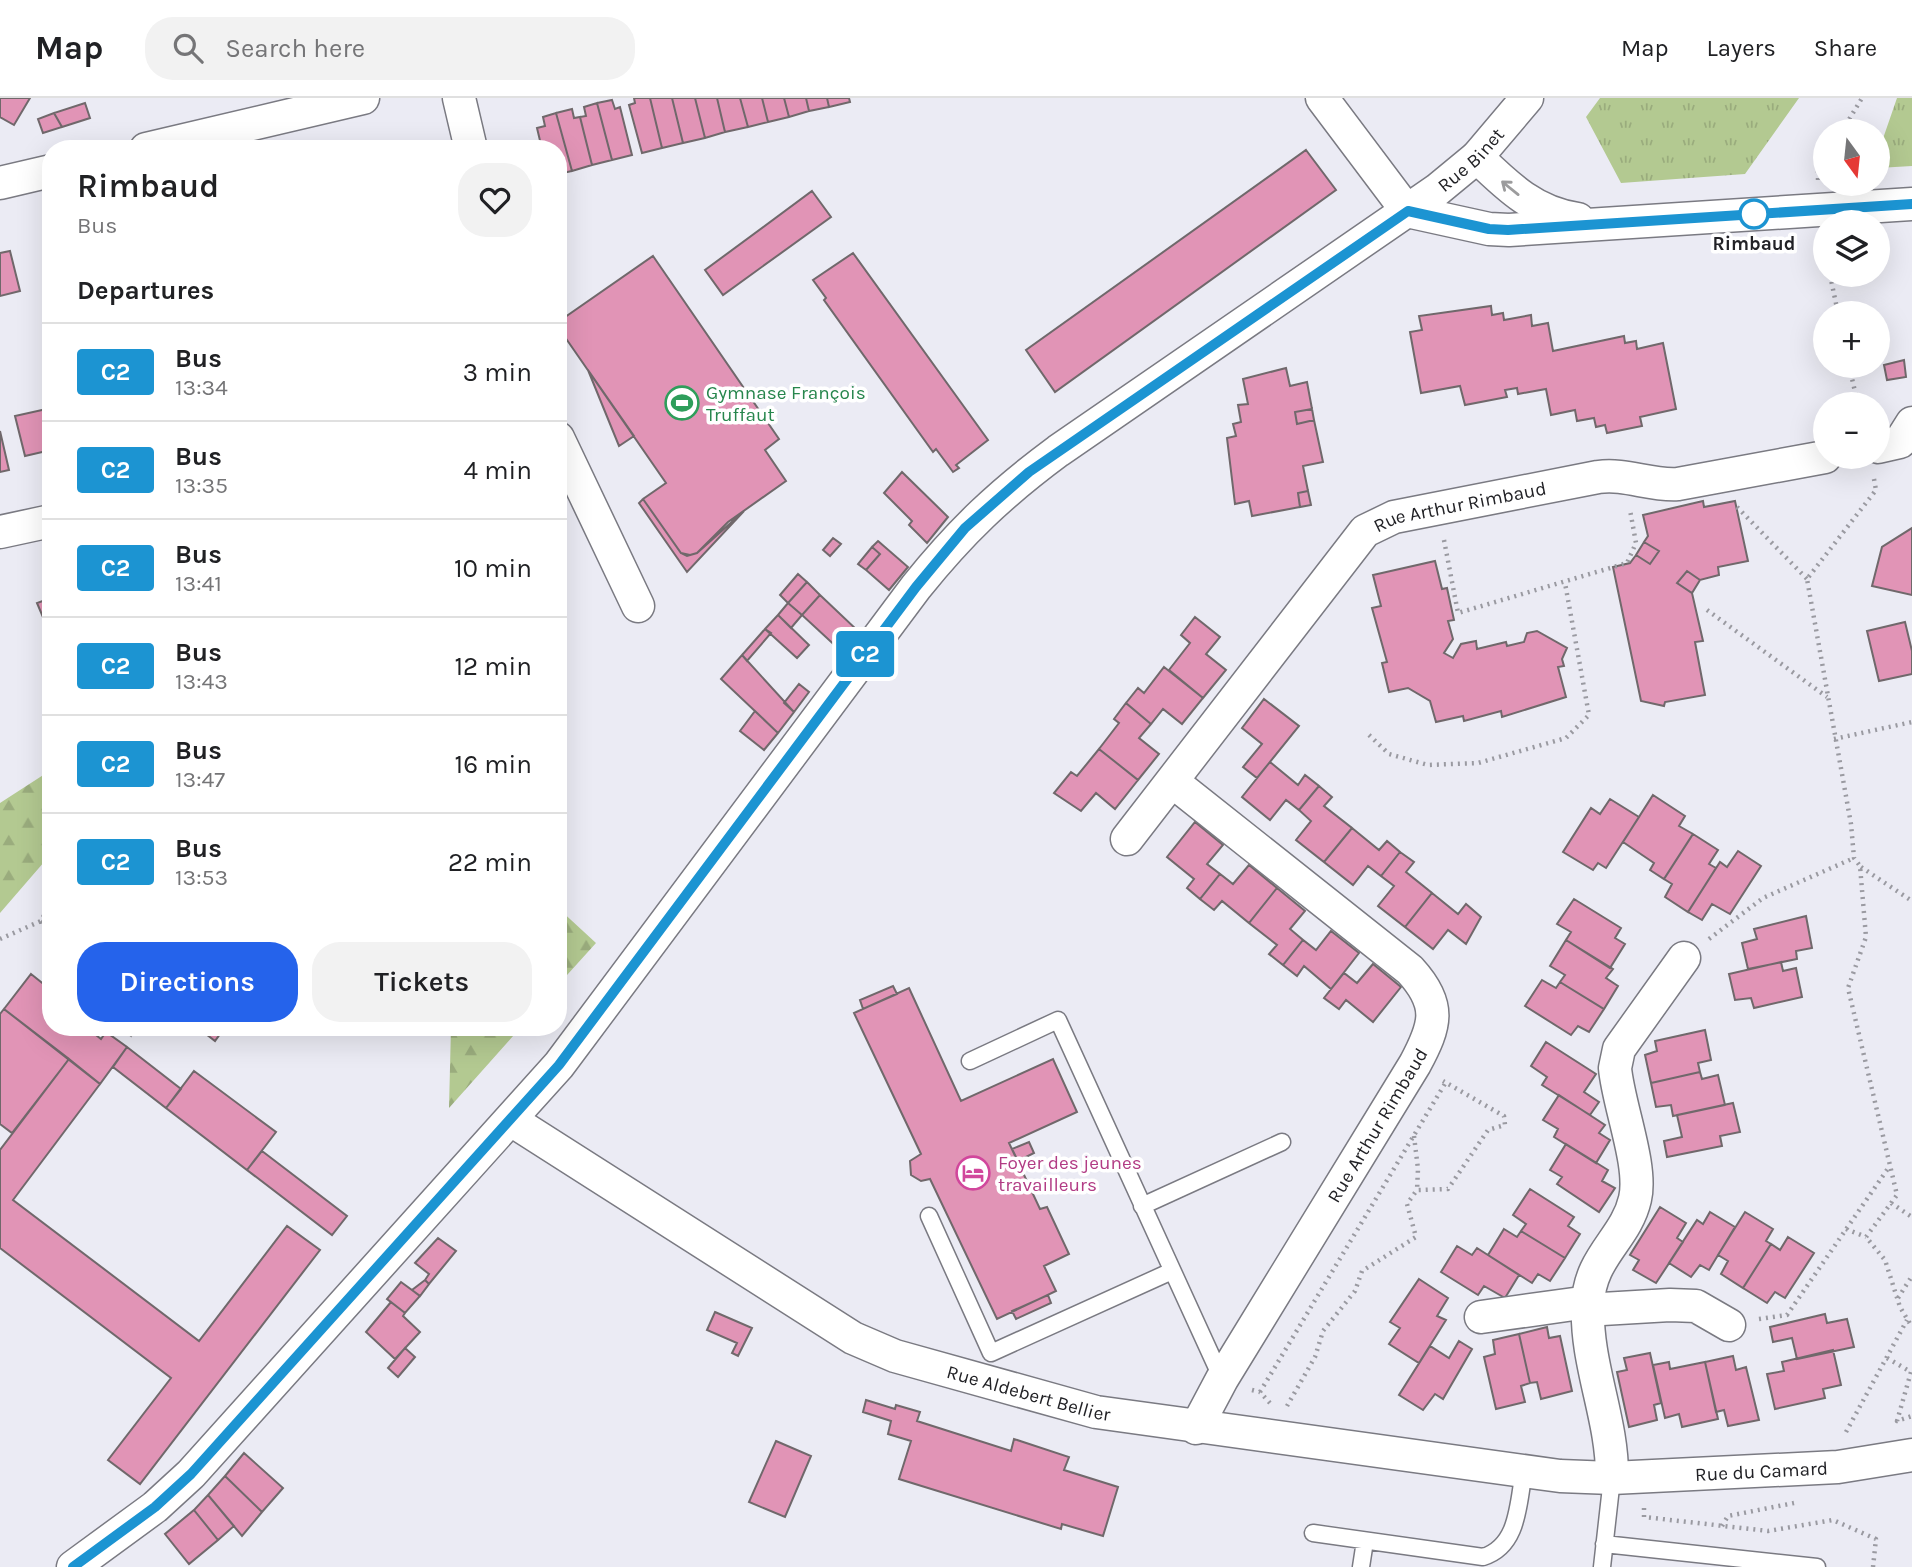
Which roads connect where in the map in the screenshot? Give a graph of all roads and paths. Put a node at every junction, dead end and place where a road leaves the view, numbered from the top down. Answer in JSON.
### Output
{"nodes":[{"id":1,"x":363,"y":98,"type":"edge"},
{"id":2,"x":459,"y":98,"type":"edge"},
{"id":3,"x":1322,"y":98,"type":"edge"},
{"id":4,"x":1527,"y":98,"type":"edge"},
{"id":5,"x":1862,"y":98,"type":"edge"},
{"id":6,"x":1849,"y":119,"type":"edge"},
{"id":7,"x":184,"y":140,"type":"edge"},
{"id":8,"x":469,"y":140,"type":"edge"},
{"id":9,"x":1477,"y":157,"type":"junction"},
{"id":10,"x":42,"y":173,"type":"edge"},
{"id":11,"x":0,"y":183,"type":"edge"},
{"id":12,"x":1912,"y":204,"type":"edge"},
{"id":13,"x":1408,"y":211,"type":"junction"},
{"id":14,"x":1619,"y":223,"type":"junction"},
{"id":15,"x":1895,"y":444,"type":"edge"},
{"id":16,"x":567,"y":457,"type":"edge"},
{"id":17,"x":1813,"y":459,"type":"edge"},
{"id":18,"x":1728,"y":474,"type":"junction"},
{"id":19,"x":1623,"y":475,"type":"junction"},
{"id":20,"x":1438,"y":508,"type":"junction"},
{"id":21,"x":42,"y":523,"type":"edge"},
{"id":22,"x":0,"y":532,"type":"edge"},
{"id":23,"x":1807,"y":579,"type":"junction"},
{"id":24,"x":1565,"y":583,"type":"junction"},
{"id":25,"x":638,"y":606,"type":"dead end"},
{"id":26,"x":1707,"y":610,"type":"dead end"},
{"id":27,"x":1827,"y":697,"type":"junction"},
{"id":28,"x":1912,"y":722,"type":"edge"},
{"id":29,"x":1368,"y":735,"type":"dead end"},
{"id":30,"x":1835,"y":739,"type":"junction"},
{"id":31,"x":1173,"y":782,"type":"junction"},
{"id":32,"x":1127,"y":839,"type":"dead end"},
{"id":33,"x":1854,"y":858,"type":"junction"},
{"id":34,"x":1860,"y":866,"type":"junction"},
{"id":35,"x":1912,"y":901,"type":"edge"},
{"id":36,"x":41,"y":921,"type":"edge"},
{"id":37,"x":0,"y":939,"type":"edge"},
{"id":38,"x":1684,"y":958,"type":"joint"},
{"id":39,"x":970,"y":1060,"type":"dead end"},
{"id":40,"x":1415,"y":1064,"type":"junction"},
{"id":41,"x":1446,"y":1082,"type":"junction"},
{"id":42,"x":511,"y":1120,"type":"junction"},
{"id":43,"x":1413,"y":1136,"type":"junction"},
{"id":44,"x":1282,"y":1142,"type":"dead end"},
{"id":45,"x":1890,"y":1166,"type":"junction"},
{"id":46,"x":1417,"y":1190,"type":"junction"},
{"id":47,"x":1891,"y":1203,"type":"junction"},
{"id":48,"x":1142,"y":1206,"type":"junction"},
{"id":49,"x":929,"y":1216,"type":"dead end"},
{"id":50,"x":1912,"y":1217,"type":"edge"},
{"id":51,"x":1846,"y":1229,"type":"junction"},
{"id":52,"x":1866,"y":1237,"type":"junction"},
{"id":53,"x":1172,"y":1271,"type":"junction"},
{"id":54,"x":1912,"y":1276,"type":"edge"},
{"id":55,"x":1897,"y":1299,"type":"junction"},
{"id":56,"x":1587,"y":1305,"type":"junction"},
{"id":57,"x":1481,"y":1317,"type":"dead end"},
{"id":58,"x":1908,"y":1320,"type":"junction"},
{"id":59,"x":1729,"y":1325,"type":"joint"},
{"id":60,"x":1912,"y":1326,"type":"edge"},
{"id":61,"x":1887,"y":1358,"type":"junction"},
{"id":62,"x":1222,"y":1380,"type":"junction"},
{"id":63,"x":1260,"y":1392,"type":"dead end"},
{"id":64,"x":1286,"y":1407,"type":"dead end"},
{"id":65,"x":1912,"y":1416,"type":"edge"},
{"id":66,"x":1196,"y":1428,"type":"junction"},
{"id":67,"x":1912,"y":1455,"type":"edge"},
{"id":68,"x":1839,"y":1467,"type":"junction"},
{"id":69,"x":1524,"y":1471,"type":"junction"},
{"id":70,"x":1647,"y":1476,"type":"junction"},
{"id":71,"x":1612,"y":1478,"type":"junction"},
{"id":72,"x":1313,"y":1533,"type":"dead end"},
{"id":73,"x":1366,"y":1541,"type":"junction"},
{"id":74,"x":1604,"y":1544,"type":"junction"},
{"id":75,"x":85,"y":1562,"type":"edge"},
{"id":76,"x":1361,"y":1567,"type":"edge"},
{"id":77,"x":1602,"y":1567,"type":"edge"},
{"id":78,"x":1817,"y":1567,"type":"edge"},
{"id":79,"x":1873,"y":1567,"type":"edge"}],
"edges":[{"from":1,"to":7,"type":"street"},
{"from":2,"to":8,"type":"street"},
{"from":3,"to":13,"type":"street"},
{"from":4,"to":9,"type":"street","name":"Rue Binet"},
{"from":5,"to":6,"type":"path"},
{"from":9,"to":13,"type":"street","name":"Rue Binet"},
{"from":14,"to":9,"type":"street","one_way":true},
{"from":10,"to":11,"type":"street"},
{"from":12,"to":14,"type":"street"},
{"from":13,"to":14,"type":"street"},
{"from":13,"to":42,"type":"street","name":"Rue Binet"},
{"from":15,"to":23,"type":"path"},
{"from":16,"to":25,"type":"street"},
{"from":17,"to":18,"type":"street","name":"Rue Arthur Rimbaud"},
{"from":18,"to":19,"type":"street","name":"Rue Arthur Rimbaud"},
{"from":18,"to":23,"type":"path"},
{"from":19,"to":20,"type":"street","name":"Rue Arthur Rimbaud"},
{"from":19,"to":24,"type":"path"},
{"from":20,"to":24,"type":"path"},
{"from":20,"to":31,"type":"street","name":"Rue Arthur Rimbaud"},
{"from":21,"to":22,"type":"street"},
{"from":23,"to":27,"type":"path"},
{"from":24,"to":29,"type":"path"},
{"from":26,"to":27,"type":"path"},
{"from":27,"to":30,"type":"path"},
{"from":28,"to":30,"type":"path"},
{"from":30,"to":33,"type":"path"},
{"from":31,"to":32,"type":"street","name":"Rue Arthur Rimbaud"},
{"from":31,"to":40,"type":"street","name":"Rue Arthur Rimbaud"},
{"from":33,"to":34,"type":"path"},
{"from":33,"to":38,"type":"path"},
{"from":34,"to":35,"type":"path"},
{"from":34,"to":45,"type":"path"},
{"from":36,"to":37,"type":"path"},
{"from":38,"to":56,"type":"street"},
{"from":39,"to":48,"type":"lane"},
{"from":40,"to":41,"type":"path"},
{"from":40,"to":62,"type":"street","name":"Rue Arthur Rimbaud"},
{"from":41,"to":43,"type":"path"},
{"from":41,"to":46,"type":"path"},
{"from":42,"to":66,"type":"street","name":"Rue Aldebert Bellier"},
{"from":42,"to":75,"type":"street","name":"Rue Binet"},
{"from":43,"to":46,"type":"path"},
{"from":43,"to":63,"type":"path"},
{"from":44,"to":48,"type":"lane"},
{"from":45,"to":47,"type":"path"},
{"from":45,"to":51,"type":"path"},
{"from":46,"to":64,"type":"path"},
{"from":47,"to":50,"type":"path"},
{"from":47,"to":52,"type":"path"},
{"from":48,"to":53,"type":"lane"},
{"from":49,"to":53,"type":"lane"},
{"from":51,"to":52,"type":"path"},
{"from":51,"to":59,"type":"path"},
{"from":52,"to":55,"type":"path"},
{"from":53,"to":62,"type":"lane"},
{"from":54,"to":55,"type":"path"},
{"from":55,"to":58,"type":"path"},
{"from":56,"to":57,"type":"street"},
{"from":56,"to":59,"type":"street"},
{"from":56,"to":71,"type":"street"},
{"from":58,"to":60,"type":"path"},
{"from":58,"to":61,"type":"path"},
{"from":61,"to":65,"type":"path"},
{"from":61,"to":68,"type":"path"},
{"from":62,"to":66,"type":"street","name":"Rue Arthur Rimbaud"},
{"from":66,"to":69,"type":"street","name":"Rue Aldebert Bellier"},
{"from":67,"to":68,"type":"street","name":"Rue du Camard"},
{"from":68,"to":70,"type":"street","name":"Rue du Camard"},
{"from":69,"to":71,"type":"street","name":"Rue Aldebert Bellier"},
{"from":69,"to":73,"type":"lane"},
{"from":70,"to":71,"type":"street","name":"Rue du Camard"},
{"from":70,"to":79,"type":"path"},
{"from":71,"to":74,"type":"lane"},
{"from":72,"to":73,"type":"lane"},
{"from":73,"to":76,"type":"lane"},
{"from":74,"to":77,"type":"lane"},
{"from":74,"to":78,"type":"lane"}]}
